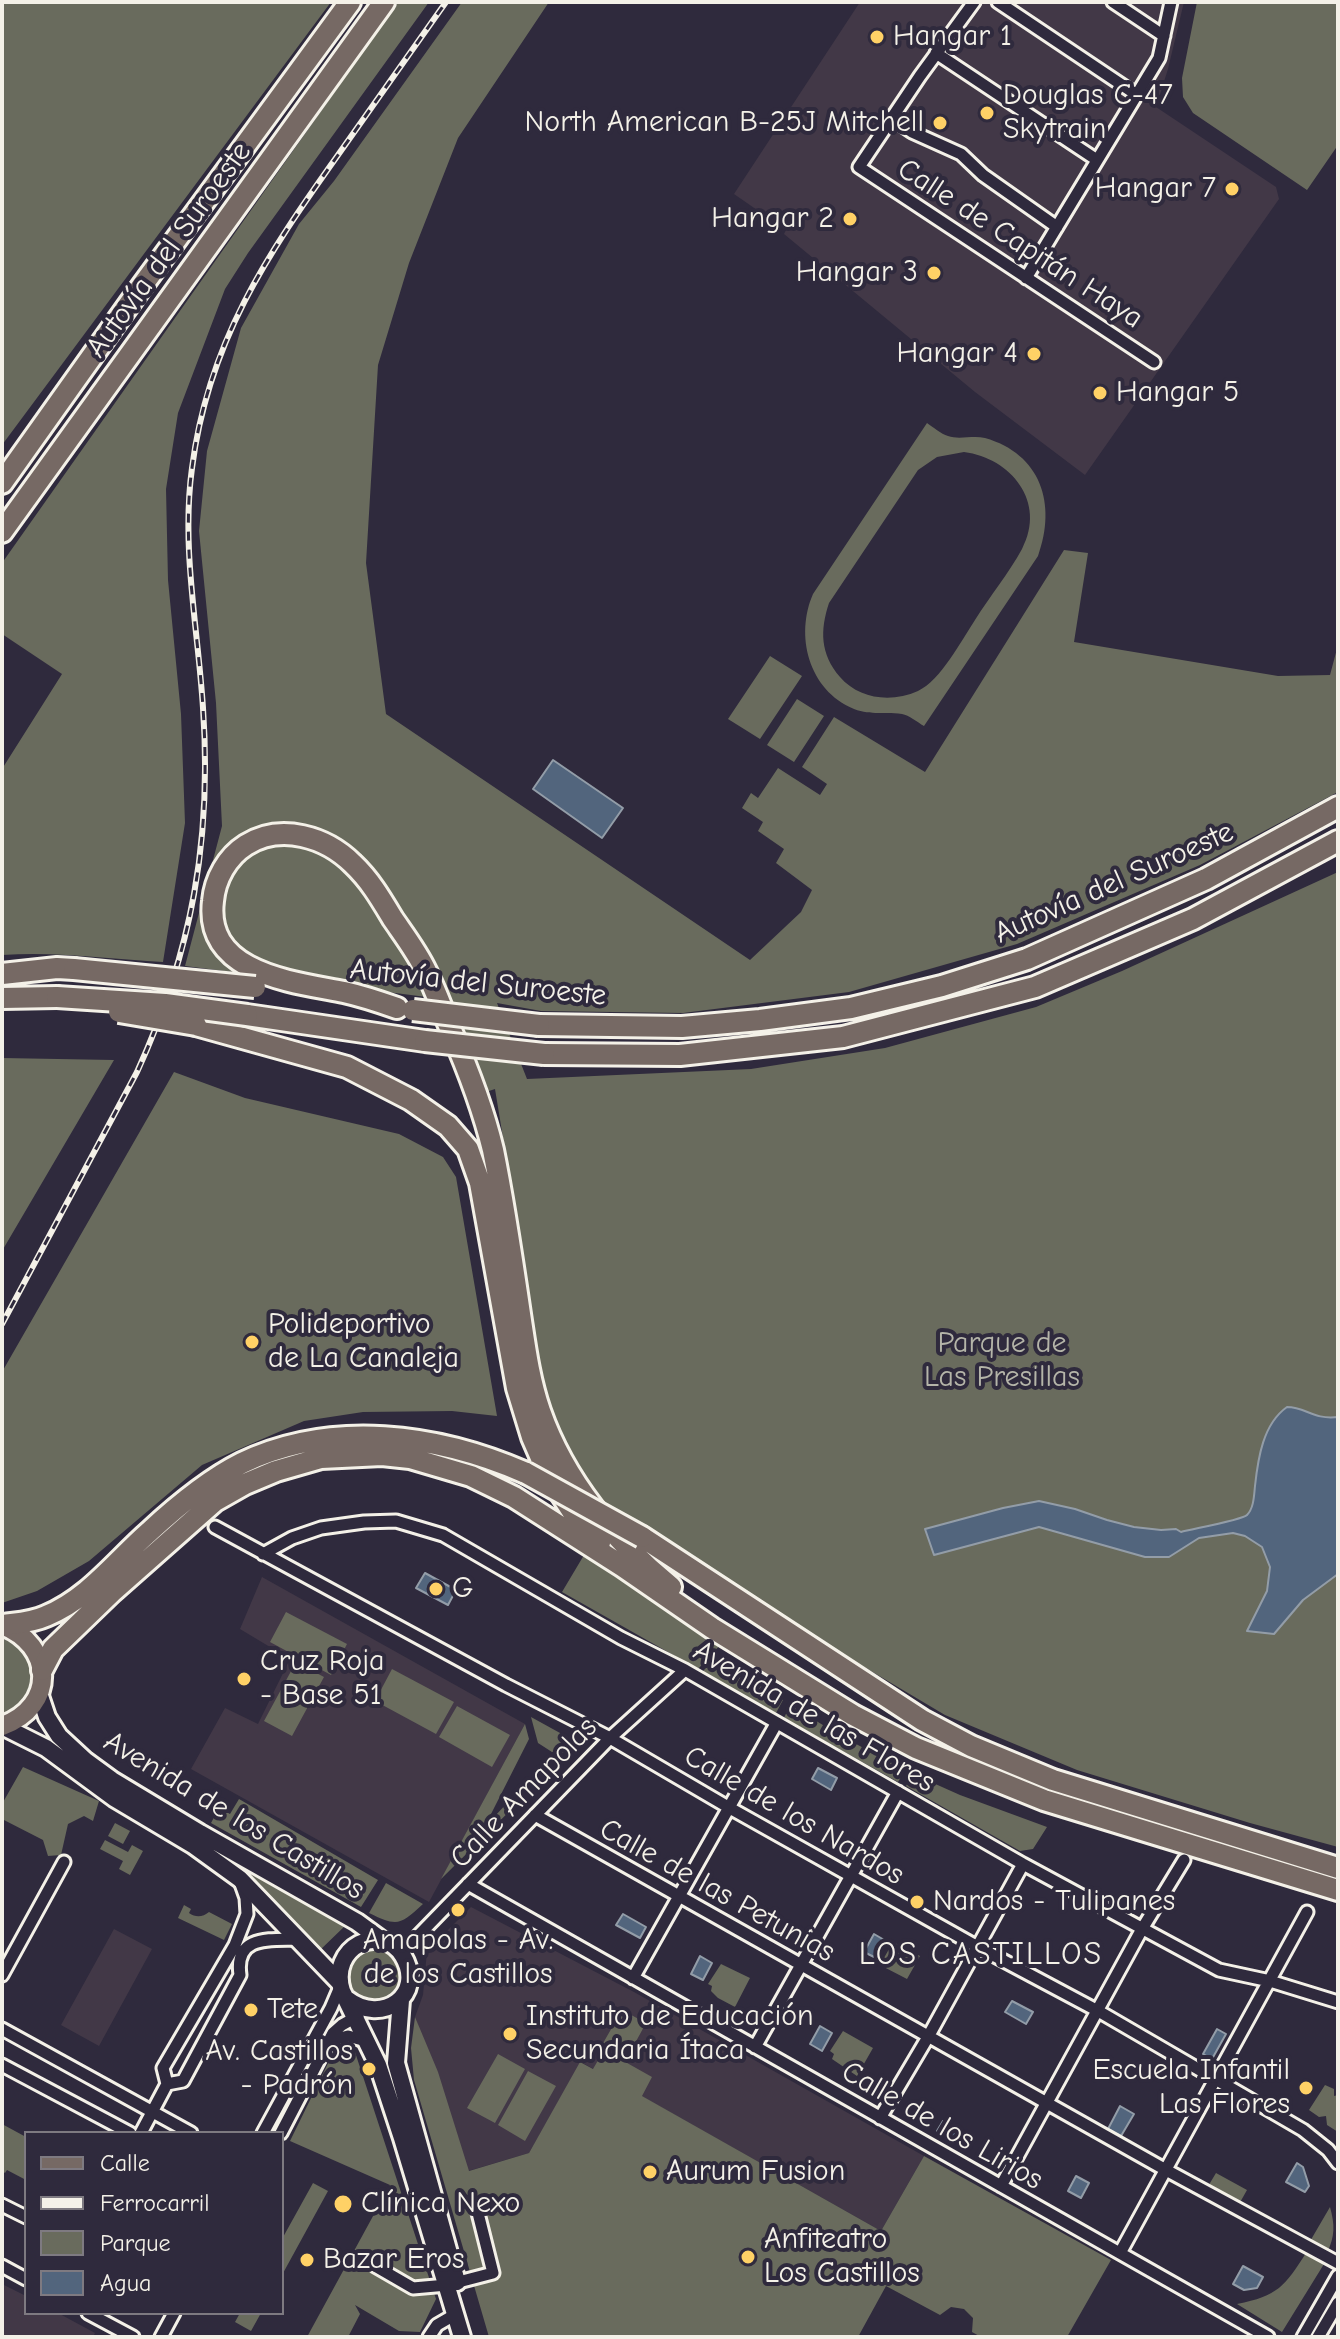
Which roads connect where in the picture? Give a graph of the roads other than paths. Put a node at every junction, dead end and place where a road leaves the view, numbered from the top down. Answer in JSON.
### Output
{"nodes":[{"id":1,"x":350,"y":2,"type":"edge"},
{"id":2,"x":384,"y":2,"type":"edge"},
{"id":3,"x":974,"y":2,"type":"edge"},
{"id":4,"x":998,"y":2,"type":"edge"},
{"id":5,"x":1113,"y":2,"type":"edge"},
{"id":6,"x":1171,"y":2,"type":"edge"},
{"id":7,"x":1164,"y":36,"type":"junction"},
{"id":8,"x":936,"y":53,"type":"junction"},
{"id":9,"x":1137,"y":95,"type":"junction"},
{"id":10,"x":891,"y":118,"type":"junction"},
{"id":11,"x":1097,"y":160,"type":"junction"},
{"id":12,"x":1057,"y":227,"type":"junction"},
{"id":13,"x":152,"y":272,"type":"junction"},
{"id":14,"x":1026,"y":278,"type":"junction"},
{"id":15,"x":1154,"y":362,"type":"dead end"},
{"id":16,"x":2,"y":462,"type":"edge"},
{"id":17,"x":2,"y":483,"type":"edge"},
{"id":18,"x":2,"y":532,"type":"edge"},
{"id":19,"x":1338,"y":807,"type":"edge"},
{"id":20,"x":1338,"y":841,"type":"edge"},
{"id":21,"x":2,"y":964,"type":"edge"},
{"id":22,"x":66,"y":969,"type":"junction"},
{"id":23,"x":2,"y":974,"type":"edge"},
{"id":24,"x":57,"y":997,"type":"junction"},
{"id":25,"x":2,"y":998,"type":"edge"},
{"id":26,"x":405,"y":1009,"type":"junction"},
{"id":27,"x":215,"y":1527,"type":"dead end"},
{"id":28,"x":263,"y":1554,"type":"junction"},
{"id":29,"x":622,"y":1566,"type":"junction"},
{"id":30,"x":3,"y":1625,"type":"edge"},
{"id":31,"x":42,"y":1670,"type":"junction"},
{"id":32,"x":685,"y":1670,"type":"junction"},
{"id":33,"x":796,"y":1678,"type":"junction"},
{"id":34,"x":39,"y":1693,"type":"junction"},
{"id":35,"x":776,"y":1724,"type":"junction"},
{"id":36,"x":2,"y":1726,"type":"edge"},
{"id":37,"x":610,"y":1738,"type":"junction"},
{"id":38,"x":898,"y":1792,"type":"junction"},
{"id":39,"x":728,"y":1807,"type":"junction"},
{"id":40,"x":535,"y":1815,"type":"junction"},
{"id":41,"x":1184,"y":1860,"type":"dead end"},
{"id":42,"x":64,"y":1862,"type":"dead end"},
{"id":43,"x":1023,"y":1864,"type":"junction"},
{"id":44,"x":1338,"y":1868,"type":"edge"},
{"id":45,"x":851,"y":1876,"type":"junction"},
{"id":46,"x":240,"y":1879,"type":"junction"},
{"id":47,"x":468,"y":1884,"type":"junction"},
{"id":48,"x":1338,"y":1890,"type":"edge"},
{"id":49,"x":678,"y":1897,"type":"junction"},
{"id":50,"x":1307,"y":1912,"type":"dead end"},
{"id":51,"x":1142,"y":1929,"type":"junction"},
{"id":52,"x":298,"y":1939,"type":"junction"},
{"id":53,"x":383,"y":1941,"type":"junction"},
{"id":54,"x":976,"y":1946,"type":"junction"},
{"id":55,"x":398,"y":1950,"type":"junction"},
{"id":56,"x":224,"y":1961,"type":"junction"},
{"id":57,"x":239,"y":1963,"type":"junction"},
{"id":58,"x":800,"y":1965,"type":"junction"},
{"id":59,"x":2,"y":1975,"type":"edge"},
{"id":60,"x":633,"y":1978,"type":"junction"},
{"id":61,"x":1270,"y":1981,"type":"junction"},
{"id":62,"x":342,"y":1989,"type":"junction"},
{"id":63,"x":401,"y":2000,"type":"junction"},
{"id":64,"x":1338,"y":2002,"type":"edge"},
{"id":65,"x":1098,"y":2011,"type":"junction"},
{"id":66,"x":362,"y":2014,"type":"junction"},
{"id":67,"x":2,"y":2029,"type":"edge"},
{"id":68,"x":928,"y":2037,"type":"junction"},
{"id":69,"x":330,"y":2041,"type":"junction"},
{"id":70,"x":366,"y":2041,"type":"junction"},
{"id":71,"x":755,"y":2047,"type":"junction"},
{"id":72,"x":2,"y":2065,"type":"edge"},
{"id":73,"x":1215,"y":2079,"type":"junction"},
{"id":74,"x":167,"y":2084,"type":"junction"},
{"id":75,"x":1047,"y":2103,"type":"junction"},
{"id":76,"x":152,"y":2111,"type":"junction"},
{"id":77,"x":880,"y":2118,"type":"junction"},
{"id":78,"x":126,"y":2131,"type":"edge"},
{"id":79,"x":142,"y":2131,"type":"edge"},
{"id":80,"x":187,"y":2131,"type":"edge"},
{"id":81,"x":264,"y":2131,"type":"edge"},
{"id":82,"x":282,"y":2131,"type":"edge"},
{"id":83,"x":1338,"y":2163,"type":"edge"},
{"id":84,"x":1166,"y":2170,"type":"junction"},
{"id":85,"x":1001,"y":2186,"type":"junction"},
{"id":86,"x":2,"y":2205,"type":"edge"},
{"id":87,"x":477,"y":2209,"type":"dead end"},
{"id":88,"x":24,"y":2216,"type":"edge"},
{"id":89,"x":1120,"y":2253,"type":"junction"},
{"id":90,"x":1338,"y":2263,"type":"edge"},
{"id":91,"x":2,"y":2266,"type":"edge"},
{"id":92,"x":375,"y":2266,"type":"dead end"},
{"id":93,"x":1338,"y":2276,"type":"edge"},
{"id":94,"x":24,"y":2278,"type":"edge"},
{"id":95,"x":452,"y":2284,"type":"junction"},
{"id":96,"x":1338,"y":2303,"type":"edge"},
{"id":97,"x":460,"y":2312,"type":"junction"},
{"id":98,"x":92,"y":2315,"type":"edge"},
{"id":99,"x":173,"y":2315,"type":"edge"},
{"id":100,"x":133,"y":2337,"type":"edge"},
{"id":101,"x":161,"y":2337,"type":"edge"},
{"id":102,"x":429,"y":2337,"type":"edge"},
{"id":103,"x":462,"y":2337,"type":"edge"},
{"id":104,"x":473,"y":2337,"type":"edge"},
{"id":105,"x":1268,"y":2337,"type":"edge"},
{"id":106,"x":1303,"y":2337,"type":"edge"},
{"id":107,"x":1318,"y":2337,"type":"edge"}],
"edges":[{"from":1,"to":13,"type":"highway","name":"Autovía del Suroeste"},
{"from":2,"to":18,"type":"highway","name":"Autovía del Suroeste"},
{"from":3,"to":8,"type":"street"},
{"from":4,"to":9,"type":"street"},
{"from":5,"to":7,"type":"street"},
{"from":6,"to":7,"type":"street"},
{"from":7,"to":9,"type":"street"},
{"from":8,"to":10,"type":"street"},
{"from":8,"to":11,"type":"street"},
{"from":9,"to":11,"type":"street"},
{"from":10,"to":12,"type":"street"},
{"from":10,"to":14,"type":"street","name":"Calle de Capitán Haya"},
{"from":11,"to":12,"type":"street"},
{"from":12,"to":14,"type":"street"},
{"from":13,"to":16,"type":"highway"},
{"from":13,"to":17,"type":"highway","name":"Autovía del Suroeste"},
{"from":14,"to":15,"type":"street","name":"Calle de Capitán Haya"},
{"from":19,"to":26,"type":"highway","name":"Autovía del Suroeste","bridge":true},
{"from":20,"to":24,"type":"highway","name":"Autovía del Suroeste","bridge":true},
{"from":21,"to":22,"type":"highway"},
{"from":22,"to":23,"type":"highway","name":"Autovía del Suroeste"},
{"from":22,"to":26,"type":"highway","name":"Autovía del Suroeste","bridge":true},
{"from":24,"to":25,"type":"highway","name":"Autovía del Suroeste"},
{"from":24,"to":29,"type":"highway","bridge":true},
{"from":26,"to":33,"type":"highway"},
{"from":27,"to":28,"type":"street","name":"Calle de los Nardos"},
{"from":28,"to":32,"type":"street","name":"Avenida de las Flores"},
{"from":28,"to":37,"type":"street","name":"Calle de los Nardos"},
{"from":29,"to":31,"type":"highway"},
{"from":29,"to":33,"type":"highway"},
{"from":30,"to":31,"type":"main road"},
{"from":30,"to":44,"type":"highway","bridge":true},
{"from":31,"to":34,"type":"main road"},
{"from":32,"to":35,"type":"street","name":"Avenida de las Flores"},
{"from":32,"to":37,"type":"street","name":"Calle Amapolas"},
{"from":33,"to":48,"type":"highway"},
{"from":34,"to":36,"type":"main road"},
{"from":34,"to":53,"type":"street","name":"Avenida de los Castillos"},
{"from":35,"to":38,"type":"street","name":"Avenida de las Flores"},
{"from":35,"to":39,"type":"street"},
{"from":36,"to":46,"type":"street","name":"Avenida de los Castillos"},
{"from":37,"to":39,"type":"street","name":"Calle de los Nardos"},
{"from":37,"to":40,"type":"street","name":"Calle Amapolas"},
{"from":38,"to":43,"type":"street","name":"Avenida de las Flores"},
{"from":38,"to":45,"type":"street"},
{"from":39,"to":45,"type":"street","name":"Calle de los Nardos"},
{"from":39,"to":49,"type":"street"},
{"from":40,"to":47,"type":"street","name":"Calle Amapolas"},
{"from":40,"to":49,"type":"street","name":"Calle de las Petunias"},
{"from":41,"to":51,"type":"street"},
{"from":42,"to":59,"type":"street"},
{"from":43,"to":51,"type":"street","name":"Avenida de las Flores"},
{"from":43,"to":54,"type":"street"},
{"from":45,"to":54,"type":"street","name":"Calle de los Nardos"},
{"from":45,"to":58,"type":"street"},
{"from":46,"to":52,"type":"street","name":"Avenida de los Castillos"},
{"from":46,"to":56,"type":"street"},
{"from":47,"to":55,"type":"street","name":"Calle Amapolas"},
{"from":47,"to":60,"type":"street","name":"Calle de los Lirios"},
{"from":49,"to":58,"type":"street","name":"Calle de las Petunias"},
{"from":49,"to":60,"type":"street"},
{"from":50,"to":61,"type":"street"},
{"from":51,"to":61,"type":"street","name":"Avenida de las Flores"},
{"from":51,"to":65,"type":"street"},
{"from":52,"to":57,"type":"street"},
{"from":52,"to":62,"type":"street","name":"Avenida de los Castillos"},
{"from":53,"to":55,"type":"street"},
{"from":53,"to":62,"type":"street"},
{"from":54,"to":65,"type":"street","name":"Calle de los Nardos"},
{"from":54,"to":68,"type":"street"},
{"from":55,"to":63,"type":"street"},
{"from":56,"to":57,"type":"street"},
{"from":56,"to":74,"type":"street"},
{"from":57,"to":74,"type":"street"},
{"from":58,"to":68,"type":"street","name":"Calle de las Petunias"},
{"from":58,"to":71,"type":"street"},
{"from":60,"to":71,"type":"street","name":"Calle de los Lirios"},
{"from":61,"to":64,"type":"street","name":"Avenida de las Flores"},
{"from":61,"to":73,"type":"street"},
{"from":62,"to":66,"type":"street"},
{"from":62,"to":81,"type":"street"},
{"from":63,"to":66,"type":"street"},
{"from":63,"to":95,"type":"street"},
{"from":65,"to":73,"type":"street","name":"Calle de los Nardos"},
{"from":65,"to":75,"type":"street"},
{"from":66,"to":69,"type":"street"},
{"from":66,"to":70,"type":"street"},
{"from":67,"to":76,"type":"street"},
{"from":68,"to":75,"type":"street","name":"Calle de las Petunias"},
{"from":68,"to":77,"type":"street"},
{"from":69,"to":70,"type":"street"},
{"from":69,"to":82,"type":"street"},
{"from":70,"to":95,"type":"street"},
{"from":71,"to":77,"type":"street","name":"Calle de los Lirios"},
{"from":72,"to":78,"type":"street"},
{"from":73,"to":83,"type":"street","name":"Calle de los Nardos"},
{"from":73,"to":84,"type":"street"},
{"from":74,"to":76,"type":"street"},
{"from":75,"to":84,"type":"street","name":"Calle de las Petunias"},
{"from":75,"to":85,"type":"street"},
{"from":76,"to":79,"type":"street"},
{"from":76,"to":80,"type":"street"},
{"from":77,"to":85,"type":"street","name":"Calle de los Lirios"},
{"from":84,"to":89,"type":"street"},
{"from":84,"to":90,"type":"street","name":"Calle de las Petunias"},
{"from":85,"to":89,"type":"street","name":"Calle de los Lirios"},
{"from":86,"to":88,"type":"street"},
{"from":87,"to":95,"type":"street"},
{"from":89,"to":105,"type":"street","name":"Calle de los Lirios"},
{"from":91,"to":94,"type":"street"},
{"from":92,"to":95,"type":"street"},
{"from":93,"to":106,"type":"street"},
{"from":95,"to":97,"type":"street"},
{"from":96,"to":107,"type":"street"},
{"from":97,"to":102,"type":"street"},
{"from":97,"to":103,"type":"street"},
{"from":97,"to":104,"type":"street"},
{"from":98,"to":100,"type":"street"},
{"from":99,"to":101,"type":"street"}]}
